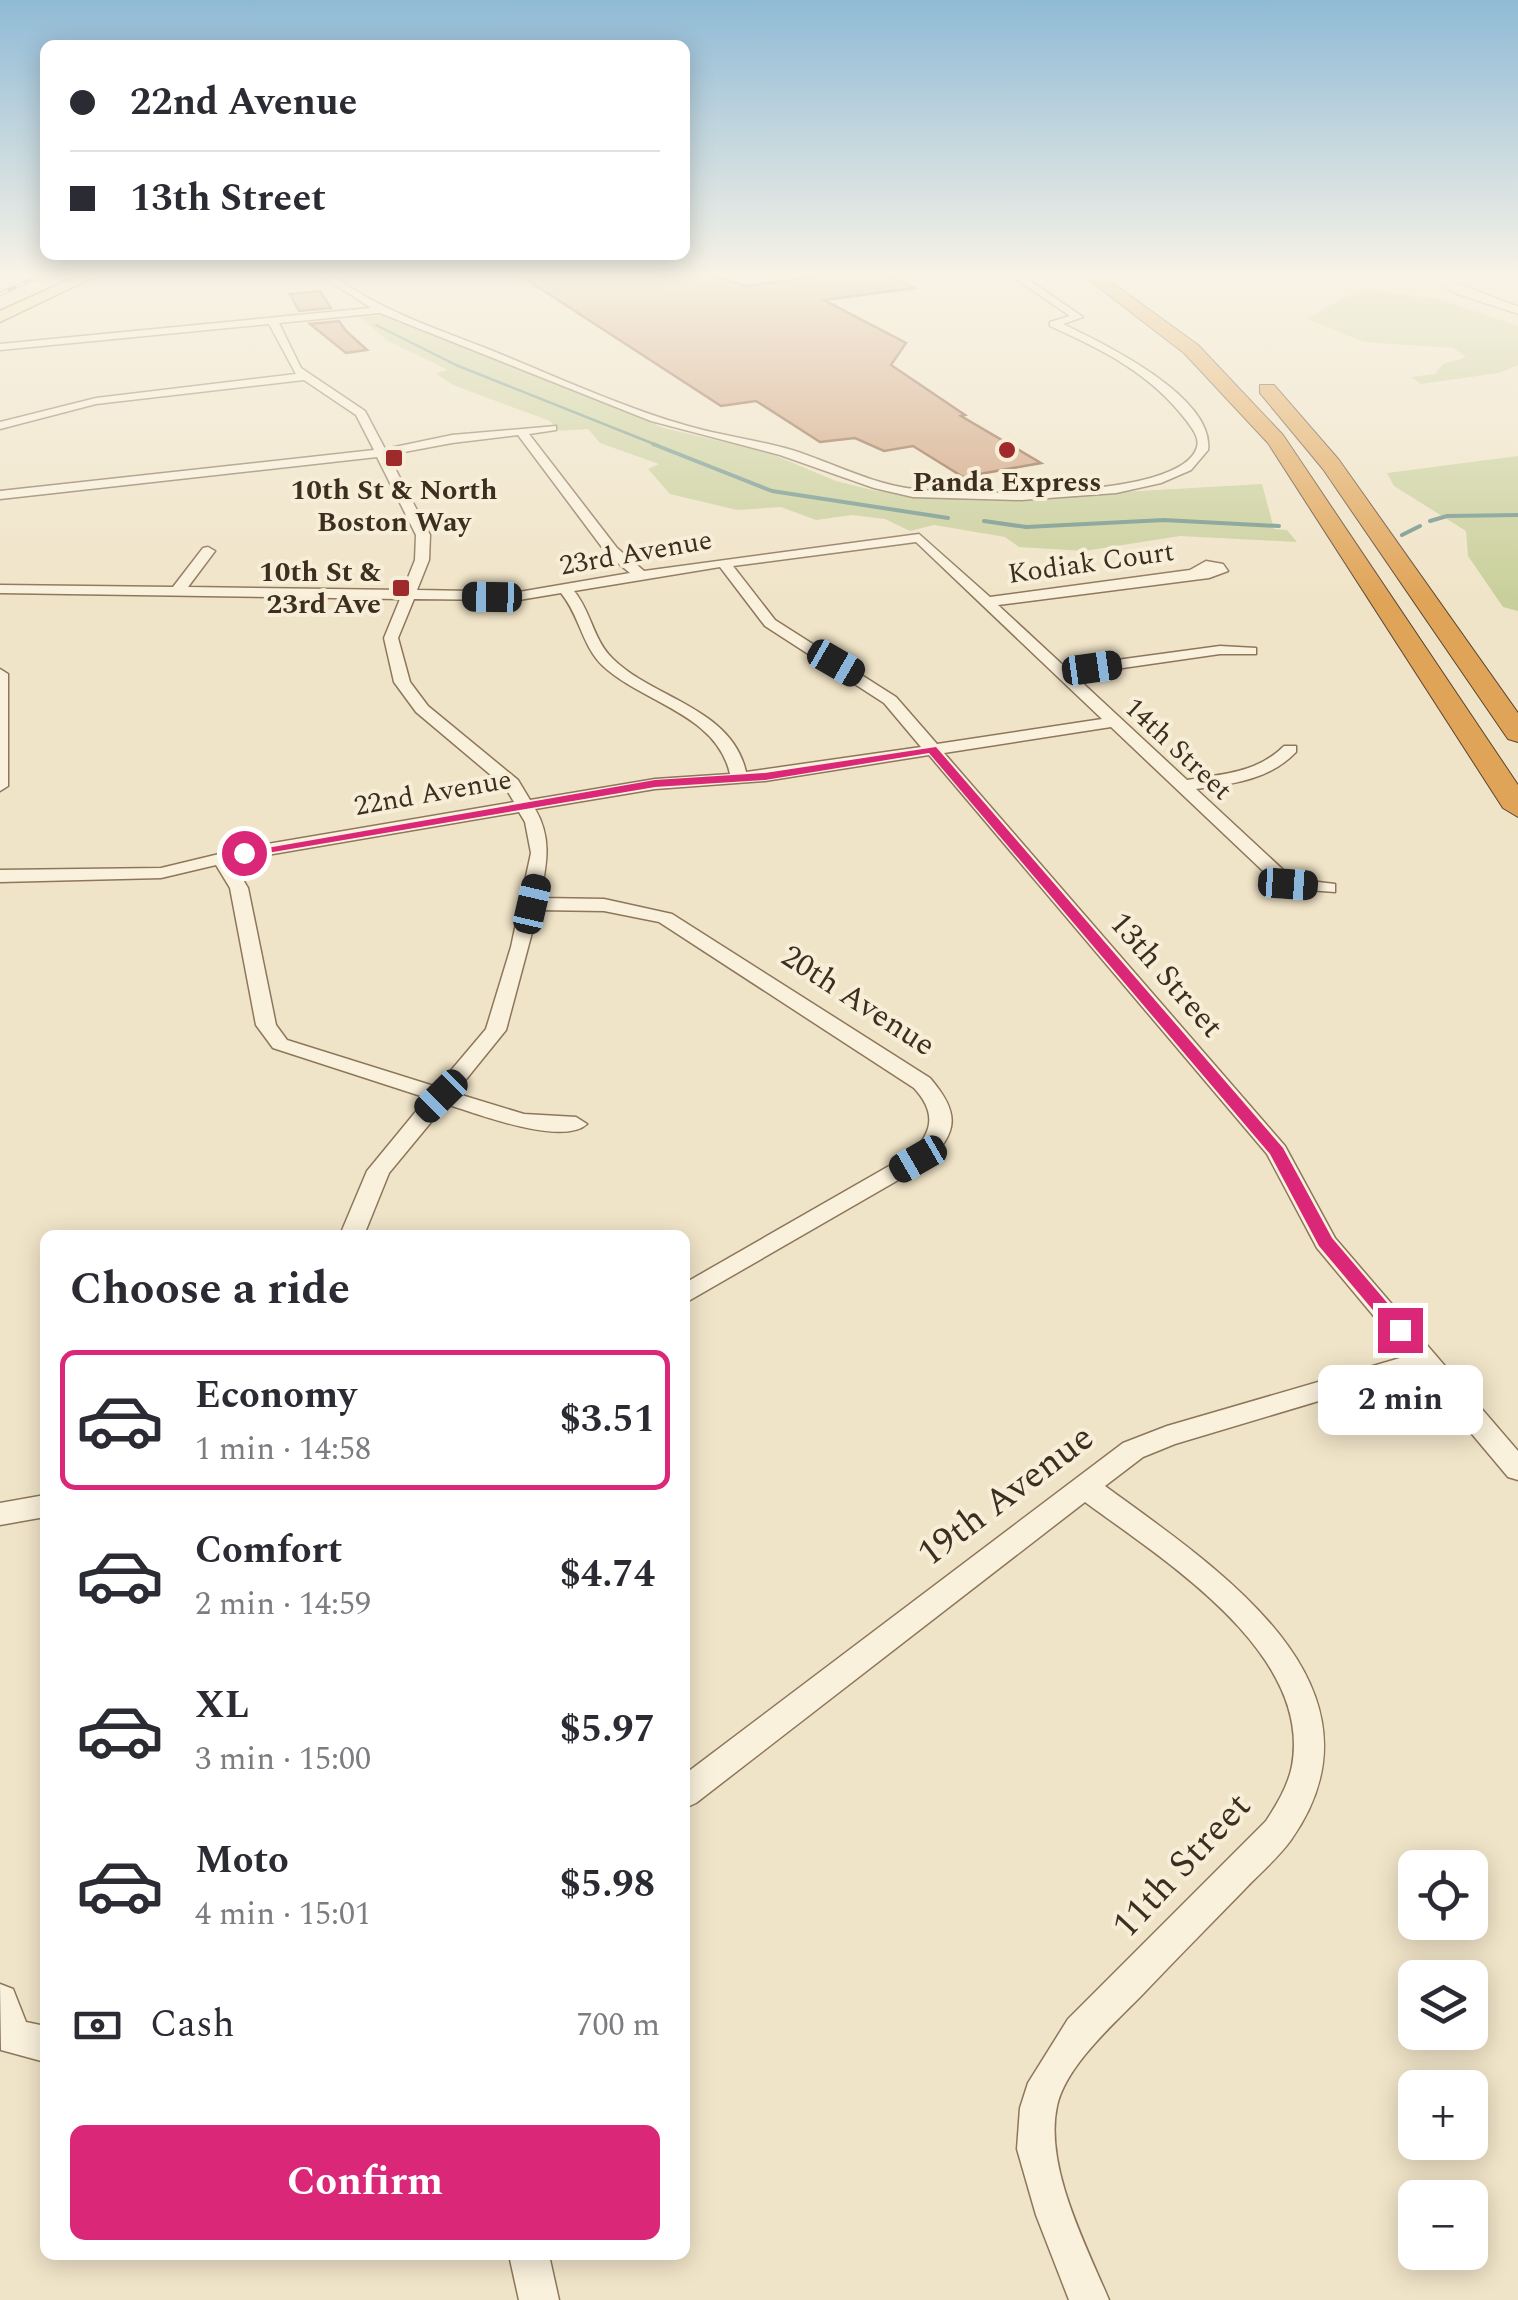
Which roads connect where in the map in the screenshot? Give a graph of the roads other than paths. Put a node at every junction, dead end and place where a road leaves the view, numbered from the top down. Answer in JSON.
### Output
{"nodes":[{"id":1,"x":246,"y":383,"type":"edge"},
{"id":2,"x":319,"y":383,"type":"edge"},
{"id":3,"x":566,"y":383,"type":"edge"},
{"id":4,"x":1160,"y":383,"type":"edge"},
{"id":5,"x":1226,"y":383,"type":"edge"},
{"id":6,"x":1260,"y":383,"type":"edge"},
{"id":7,"x":0,"y":426,"type":"edge"},
{"id":8,"x":552,"y":428,"type":"dead end"},
{"id":9,"x":521,"y":431,"type":"junction"},
{"id":10,"x":382,"y":453,"type":"junction"},
{"id":11,"x":0,"y":495,"type":"edge"},
{"id":12,"x":919,"y":538,"type":"joint"},
{"id":13,"x":208,"y":552,"type":"dead end"},
{"id":14,"x":724,"y":563,"type":"junction"},
{"id":15,"x":1202,"y":573,"type":"dead end"},
{"id":16,"x":641,"y":576,"type":"junction"},
{"id":17,"x":0,"y":589,"type":"edge"},
{"id":18,"x":177,"y":592,"type":"junction"},
{"id":19,"x":567,"y":592,"type":"junction"},
{"id":20,"x":406,"y":596,"type":"junction"},
{"id":21,"x":986,"y":602,"type":"junction"},
{"id":22,"x":1251,"y":651,"type":"dead end"},
{"id":23,"x":1061,"y":672,"type":"junction"},
{"id":24,"x":0,"y":674,"type":"edge"},
{"id":25,"x":1112,"y":722,"type":"junction"},
{"id":26,"x":1518,"y":733,"type":"edge"},
{"id":27,"x":932,"y":749,"type":"junction"},
{"id":28,"x":1290,"y":749,"type":"dead end"},
{"id":29,"x":739,"y":778,"type":"junction"},
{"id":30,"x":0,"y":786,"type":"edge"},
{"id":31,"x":1182,"y":786,"type":"junction"},
{"id":32,"x":526,"y":805,"type":"junction"},
{"id":33,"x":1518,"y":808,"type":"edge"},
{"id":34,"x":221,"y":858,"type":"junction"},
{"id":35,"x":0,"y":876,"type":"edge"},
{"id":36,"x":1328,"y":888,"type":"dead end"},
{"id":37,"x":532,"y":904,"type":"junction"},
{"id":38,"x":441,"y":1096,"type":"junction"},
{"id":39,"x":576,"y":1124,"type":"dead end"},
{"id":40,"x":354,"y":1230,"type":"edge"},
{"id":41,"x":690,"y":1291,"type":"edge"},
{"id":42,"x":1425,"y":1360,"type":"junction"},
{"id":43,"x":1518,"y":1470,"type":"edge"},
{"id":44,"x":1083,"y":1486,"type":"junction"},
{"id":45,"x":40,"y":1507,"type":"edge"},
{"id":46,"x":0,"y":1514,"type":"edge"},
{"id":47,"x":690,"y":1789,"type":"edge"},
{"id":48,"x":0,"y":2001,"type":"edge"},
{"id":49,"x":40,"y":2043,"type":"edge"},
{"id":50,"x":530,"y":2260,"type":"edge"},
{"id":51,"x":538,"y":2300,"type":"edge"},
{"id":52,"x":1089,"y":2300,"type":"edge"}],
"edges":[{"from":1,"to":7,"type":"street"},
{"from":2,"to":10,"type":"street"},
{"from":3,"to":4,"type":"street"},
{"from":5,"to":33,"type":"highway"},
{"from":6,"to":26,"type":"highway"},
{"from":8,"to":9,"type":"street"},
{"from":9,"to":10,"type":"street"},
{"from":9,"to":16,"type":"street"},
{"from":10,"to":11,"type":"street"},
{"from":10,"to":20,"type":"street"},
{"from":12,"to":14,"type":"street","name":"23rd Avenue"},
{"from":12,"to":21,"type":"street","name":"14th Street"},
{"from":13,"to":18,"type":"street"},
{"from":14,"to":16,"type":"street","name":"23rd Avenue"},
{"from":14,"to":27,"type":"street","name":"13th Street"},
{"from":15,"to":21,"type":"street","name":"Kodiak Court"},
{"from":16,"to":19,"type":"street","name":"23rd Avenue"},
{"from":17,"to":18,"type":"street","name":"23rd Avenue"},
{"from":18,"to":20,"type":"street","name":"23rd Avenue"},
{"from":19,"to":20,"type":"street","name":"23rd Avenue"},
{"from":19,"to":29,"type":"street"},
{"from":20,"to":32,"type":"street"},
{"from":21,"to":23,"type":"street","name":"14th Street"},
{"from":22,"to":23,"type":"street"},
{"from":23,"to":25,"type":"street","name":"14th Street"},
{"from":24,"to":30,"type":"street"},
{"from":25,"to":27,"type":"street","name":"22nd Avenue"},
{"from":25,"to":31,"type":"street","name":"14th Street"},
{"from":27,"to":29,"type":"street","name":"22nd Avenue"},
{"from":27,"to":42,"type":"street","name":"13th Street"},
{"from":28,"to":31,"type":"street"},
{"from":29,"to":32,"type":"street","name":"22nd Avenue"},
{"from":31,"to":36,"type":"street","name":"14th Street"},
{"from":32,"to":34,"type":"street","name":"22nd Avenue"},
{"from":32,"to":37,"type":"street"},
{"from":34,"to":35,"type":"street","name":"22nd Avenue"},
{"from":34,"to":38,"type":"street"},
{"from":37,"to":38,"type":"street"},
{"from":37,"to":41,"type":"street","name":"20th Avenue"},
{"from":38,"to":39,"type":"street"},
{"from":38,"to":40,"type":"street"},
{"from":42,"to":43,"type":"street","name":"13th Street"},
{"from":42,"to":44,"type":"street","name":"19th Avenue"},
{"from":44,"to":47,"type":"street","name":"19th Avenue"},
{"from":44,"to":52,"type":"street","name":"11th Street"},
{"from":45,"to":46,"type":"street"},
{"from":48,"to":49,"type":"street"},
{"from":50,"to":51,"type":"street"}]}
